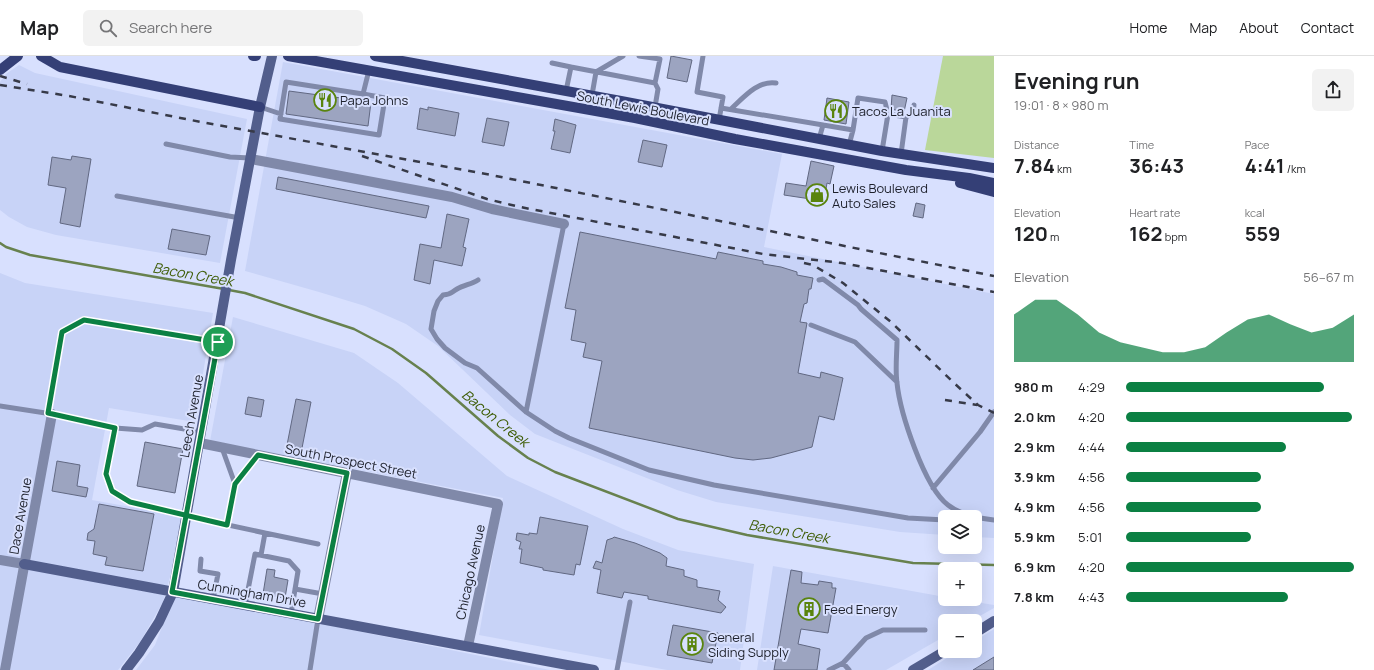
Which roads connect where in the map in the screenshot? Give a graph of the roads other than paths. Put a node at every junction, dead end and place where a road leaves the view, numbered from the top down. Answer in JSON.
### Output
{"nodes":[{"id":1,"x":18,"y":56,"type":"edge"},
{"id":2,"x":41,"y":56,"type":"edge"},
{"id":3,"x":272,"y":56,"type":"edge"},
{"id":4,"x":288,"y":56,"type":"edge"},
{"id":5,"x":376,"y":56,"type":"edge"},
{"id":6,"x":623,"y":56,"type":"edge"},
{"id":7,"x":640,"y":56,"type":"edge"},
{"id":8,"x":703,"y":56,"type":"edge"},
{"id":9,"x":660,"y":58,"type":"edge"},
{"id":10,"x":552,"y":63,"type":"dead end"},
{"id":11,"x":570,"y":67,"type":"junction"},
{"id":12,"x":0,"y":70,"type":"edge"},
{"id":13,"x":369,"y":70,"type":"junction"},
{"id":14,"x":596,"y":72,"type":"junction"},
{"id":15,"x":655,"y":83,"type":"junction"},
{"id":16,"x":776,"y":83,"type":"dead end"},
{"id":17,"x":566,"y":91,"type":"junction"},
{"id":18,"x":363,"y":94,"type":"junction"},
{"id":19,"x":592,"y":95,"type":"junction"},
{"id":20,"x":914,"y":105,"type":"dead end"},
{"id":21,"x":260,"y":107,"type":"junction"},
{"id":22,"x":655,"y":107,"type":"junction"},
{"id":23,"x":721,"y":108,"type":"junction"},
{"id":24,"x":731,"y":109,"type":"junction"},
{"id":25,"x":281,"y":114,"type":"junction"},
{"id":26,"x":888,"y":114,"type":"junction"},
{"id":27,"x":906,"y":117,"type":"junction"},
{"id":28,"x":719,"y":120,"type":"junction"},
{"id":29,"x":823,"y":125,"type":"junction"},
{"id":30,"x":853,"y":130,"type":"junction"},
{"id":31,"x":819,"y":139,"type":"junction"},
{"id":32,"x":166,"y":144,"type":"dead end"},
{"id":33,"x":849,"y":145,"type":"junction"},
{"id":34,"x":882,"y":151,"type":"junction"},
{"id":35,"x":901,"y":154,"type":"junction"},
{"id":36,"x":251,"y":159,"type":"junction"},
{"id":37,"x":994,"y":168,"type":"edge"},
{"id":38,"x":906,"y":170,"type":"junction"},
{"id":39,"x":994,"y":183,"type":"edge"},
{"id":40,"x":994,"y":192,"type":"edge"},
{"id":41,"x":118,"y":196,"type":"dead end"},
{"id":42,"x":240,"y":218,"type":"junction"},
{"id":43,"x":564,"y":224,"type":"joint"},
{"id":44,"x":478,"y":280,"type":"dead end"},
{"id":45,"x":819,"y":280,"type":"dead end"},
{"id":46,"x":811,"y":325,"type":"dead end"},
{"id":47,"x":218,"y":342,"type":"junction"},
{"id":48,"x":897,"y":382,"type":"junction"},
{"id":49,"x":0,"y":406,"type":"edge"},
{"id":50,"x":526,"y":412,"type":"junction"},
{"id":51,"x":994,"y":412,"type":"edge"},
{"id":52,"x":50,"y":413,"type":"junction"},
{"id":53,"x":115,"y":428,"type":"junction"},
{"id":54,"x":202,"y":432,"type":"junction"},
{"id":55,"x":200,"y":443,"type":"junction"},
{"id":56,"x":222,"y":448,"type":"junction"},
{"id":57,"x":258,"y":455,"type":"junction"},
{"id":58,"x":347,"y":473,"type":"junction"},
{"id":59,"x":235,"y":484,"type":"junction"},
{"id":60,"x":933,"y":488,"type":"junction"},
{"id":61,"x":498,"y":504,"type":"joint"},
{"id":62,"x":186,"y":516,"type":"junction"},
{"id":63,"x":982,"y":519,"type":"edge"},
{"id":64,"x":987,"y":519,"type":"junction"},
{"id":65,"x":938,"y":520,"type":"edge"},
{"id":66,"x":994,"y":520,"type":"edge"},
{"id":67,"x":227,"y":525,"type":"junction"},
{"id":68,"x":265,"y":532,"type":"junction"},
{"id":69,"x":318,"y":544,"type":"dead end"},
{"id":70,"x":261,"y":555,"type":"junction"},
{"id":71,"x":201,"y":559,"type":"dead end"},
{"id":72,"x":0,"y":560,"type":"edge"},
{"id":73,"x":24,"y":564,"type":"junction"},
{"id":74,"x":296,"y":589,"type":"junction"},
{"id":75,"x":172,"y":592,"type":"junction"},
{"id":76,"x":323,"y":594,"type":"junction"},
{"id":77,"x":213,"y":599,"type":"junction"},
{"id":78,"x":630,"y":602,"type":"dead end"},
{"id":79,"x":245,"y":605,"type":"junction"},
{"id":80,"x":292,"y":614,"type":"junction"},
{"id":81,"x":318,"y":619,"type":"junction"},
{"id":82,"x":994,"y":621,"type":"edge"},
{"id":83,"x":982,"y":629,"type":"edge"},
{"id":84,"x":925,"y":630,"type":"dead end"},
{"id":85,"x":468,"y":646,"type":"junction"},
{"id":86,"x":938,"y":656,"type":"edge"},
{"id":87,"x":844,"y":663,"type":"junction"},
{"id":88,"x":919,"y":669,"type":"edge"},
{"id":89,"x":5,"y":670,"type":"edge"},
{"id":90,"x":126,"y":670,"type":"edge"},
{"id":91,"x":310,"y":670,"type":"edge"},
{"id":92,"x":594,"y":670,"type":"edge"},
{"id":93,"x":617,"y":670,"type":"edge"},
{"id":94,"x":830,"y":670,"type":"edge"},
{"id":95,"x":849,"y":670,"type":"edge"}],
"edges":[{"from":1,"to":12,"type":"main road"},
{"from":2,"to":21,"type":"main road"},
{"from":3,"to":21,"type":"main road","name":"Leech Avenue"},
{"from":4,"to":13,"type":"main road","name":"South Lewis Boulevard"},
{"from":5,"to":17,"type":"main road","name":"South Lewis Boulevard"},
{"from":6,"to":14,"type":"lane"},
{"from":7,"to":9,"type":"lane"},
{"from":8,"to":23,"type":"lane"},
{"from":9,"to":15,"type":"lane"},
{"from":10,"to":11,"type":"lane"},
{"from":11,"to":14,"type":"lane"},
{"from":11,"to":17,"type":"lane"},
{"from":13,"to":18,"type":"lane"},
{"from":13,"to":38,"type":"main road","name":"South Lewis Boulevard"},
{"from":14,"to":15,"type":"lane"},
{"from":14,"to":19,"type":"lane"},
{"from":15,"to":22,"type":"lane"},
{"from":16,"to":24,"type":"lane"},
{"from":17,"to":19,"type":"main road","name":"South Lewis Boulevard"},
{"from":18,"to":25,"type":"lane"},
{"from":18,"to":25,"type":"lane"},
{"from":19,"to":22,"type":"main road","name":"South Lewis Boulevard"},
{"from":20,"to":27,"type":"lane"},
{"from":21,"to":25,"type":"lane"},
{"from":21,"to":36,"type":"main road","name":"Leech Avenue"},
{"from":22,"to":28,"type":"main road","name":"South Lewis Boulevard"},
{"from":23,"to":24,"type":"lane"},
{"from":23,"to":28,"type":"lane"},
{"from":24,"to":29,"type":"lane"},
{"from":26,"to":27,"type":"lane"},
{"from":26,"to":30,"type":"lane"},
{"from":26,"to":34,"type":"lane"},
{"from":27,"to":35,"type":"lane"},
{"from":28,"to":31,"type":"main road","name":"South Lewis Boulevard"},
{"from":29,"to":30,"type":"lane"},
{"from":29,"to":31,"type":"lane"},
{"from":30,"to":33,"type":"lane"},
{"from":31,"to":33,"type":"main road","name":"South Lewis Boulevard"},
{"from":32,"to":36,"type":"lane"},
{"from":33,"to":34,"type":"main road","name":"South Lewis Boulevard"},
{"from":34,"to":35,"type":"main road","name":"South Lewis Boulevard"},
{"from":35,"to":37,"type":"main road","name":"South Lewis Boulevard"},
{"from":36,"to":42,"type":"main road","name":"Leech Avenue"},
{"from":36,"to":43,"type":"street"},
{"from":38,"to":39,"type":"main road","name":"South Lewis Boulevard"},
{"from":38,"to":40,"type":"main road"},
{"from":41,"to":42,"type":"lane"},
{"from":42,"to":47,"type":"main road","name":"Leech Avenue"},
{"from":43,"to":50,"type":"lane"},
{"from":44,"to":50,"type":"lane"},
{"from":45,"to":48,"type":"lane"},
{"from":46,"to":48,"type":"lane"},
{"from":47,"to":52,"type":"lane"},
{"from":47,"to":54,"type":"main road","name":"Leech Avenue"},
{"from":48,"to":60,"type":"lane"},
{"from":49,"to":52,"type":"lane"},
{"from":50,"to":65,"type":"lane"},
{"from":51,"to":60,"type":"lane"},
{"from":52,"to":53,"type":"lane"},
{"from":52,"to":73,"type":"street","name":"Dace Avenue"},
{"from":53,"to":54,"type":"lane"},
{"from":53,"to":62,"type":"lane"},
{"from":54,"to":55,"type":"main road","name":"Leech Avenue"},
{"from":55,"to":56,"type":"street","name":"South Prospect Street"},
{"from":55,"to":62,"type":"main road","name":"Leech Avenue"},
{"from":56,"to":57,"type":"street","name":"South Prospect Street"},
{"from":56,"to":59,"type":"lane"},
{"from":57,"to":58,"type":"street","name":"South Prospect Street"},
{"from":57,"to":59,"type":"lane"},
{"from":58,"to":61,"type":"street","name":"South Prospect Street"},
{"from":58,"to":76,"type":"street"},
{"from":59,"to":67,"type":"lane"},
{"from":60,"to":64,"type":"lane"},
{"from":61,"to":85,"type":"street","name":"Chicago Avenue"},
{"from":62,"to":67,"type":"lane"},
{"from":62,"to":75,"type":"main road","name":"Leech Avenue"},
{"from":63,"to":64,"type":"lane"},
{"from":64,"to":66,"type":"lane"},
{"from":67,"to":68,"type":"lane"},
{"from":68,"to":69,"type":"lane"},
{"from":68,"to":70,"type":"lane"},
{"from":70,"to":74,"type":"lane"},
{"from":70,"to":79,"type":"lane"},
{"from":71,"to":77,"type":"lane"},
{"from":72,"to":73,"type":"street","name":"Cunningham Drive"},
{"from":73,"to":75,"type":"main road","name":"Cunningham Drive"},
{"from":73,"to":89,"type":"street","name":"Dace Avenue"},
{"from":74,"to":76,"type":"lane"},
{"from":74,"to":80,"type":"lane"},
{"from":75,"to":77,"type":"main road","name":"Cunningham Drive"},
{"from":75,"to":90,"type":"main road","name":"Leech Avenue"},
{"from":76,"to":81,"type":"street"},
{"from":77,"to":79,"type":"main road","name":"Cunningham Drive"},
{"from":78,"to":93,"type":"lane"},
{"from":79,"to":80,"type":"main road","name":"Cunningham Drive"},
{"from":80,"to":81,"type":"main road","name":"Cunningham Drive"},
{"from":81,"to":85,"type":"main road","name":"Cunningham Drive"},
{"from":81,"to":91,"type":"lane"},
{"from":82,"to":83,"type":"main road"},
{"from":84,"to":87,"type":"lane"},
{"from":85,"to":92,"type":"main road","name":"Cunningham Drive"},
{"from":86,"to":88,"type":"main road"},
{"from":87,"to":94,"type":"lane"},
{"from":87,"to":95,"type":"lane"}]}
